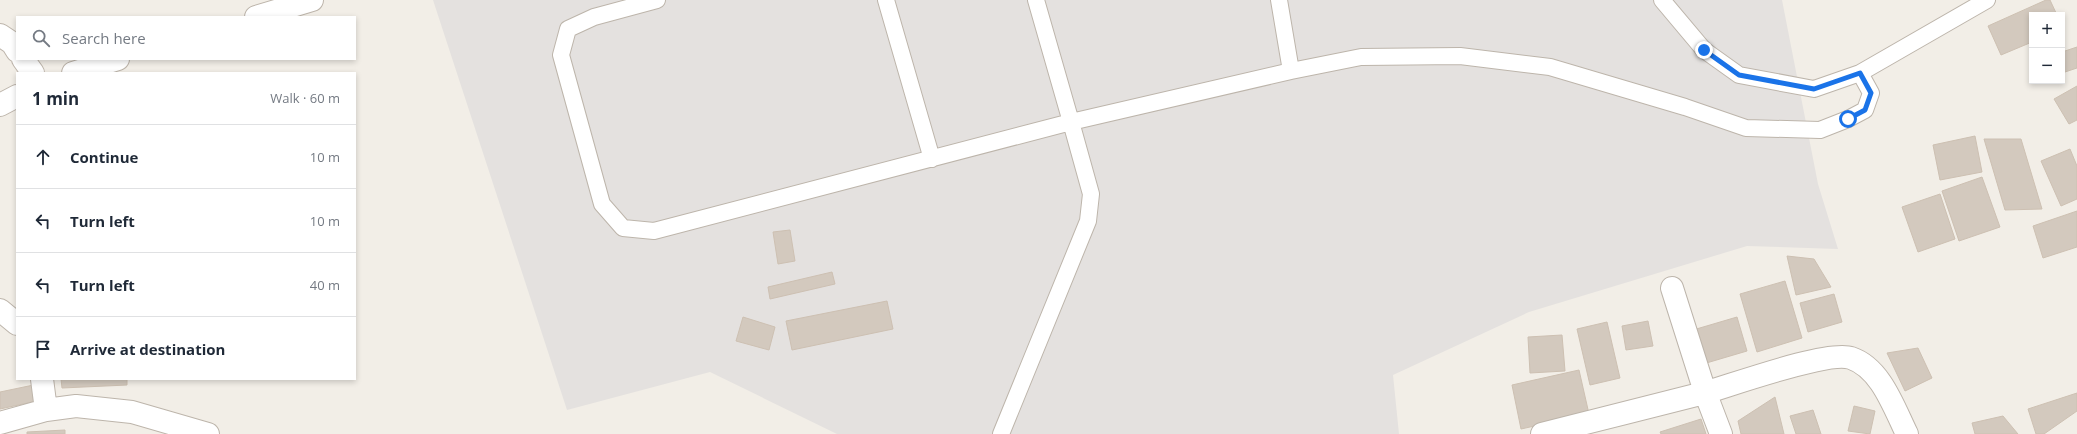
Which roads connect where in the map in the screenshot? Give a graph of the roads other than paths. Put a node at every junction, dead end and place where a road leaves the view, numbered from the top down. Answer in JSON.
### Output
{"nodes":[{"id":1,"x":312,"y":0,"type":"edge"},
{"id":2,"x":657,"y":0,"type":"edge"},
{"id":3,"x":886,"y":0,"type":"edge"},
{"id":4,"x":1036,"y":0,"type":"edge"},
{"id":5,"x":1279,"y":0,"type":"edge"},
{"id":6,"x":1662,"y":0,"type":"edge"},
{"id":7,"x":1987,"y":0,"type":"edge"},
{"id":8,"x":259,"y":16,"type":"edge"},
{"id":9,"x":0,"y":34,"type":"edge"},
{"id":10,"x":16,"y":49,"type":"edge"},
{"id":11,"x":24,"y":60,"type":"edge"},
{"id":12,"x":115,"y":60,"type":"edge"},
{"id":13,"x":32,"y":72,"type":"edge"},
{"id":14,"x":75,"y":72,"type":"edge"},
{"id":15,"x":1291,"y":72,"type":"junction"},
{"id":16,"x":1860,"y":73,"type":"junction"},
{"id":17,"x":16,"y":97,"type":"edge"},
{"id":18,"x":0,"y":105,"type":"edge"},
{"id":19,"x":1071,"y":122,"type":"junction"},
{"id":20,"x":932,"y":159,"type":"junction"},
{"id":21,"x":1672,"y":288,"type":"dead end"},
{"id":22,"x":0,"y":310,"type":"edge"},
{"id":23,"x":16,"y":323,"type":"edge"},
{"id":24,"x":42,"y":380,"type":"edge"},
{"id":25,"x":1705,"y":392,"type":"junction"},
{"id":26,"x":46,"y":410,"type":"junction"},
{"id":27,"x":0,"y":423,"type":"edge"},
{"id":28,"x":208,"y":434,"type":"edge"},
{"id":29,"x":1001,"y":434,"type":"edge"},
{"id":30,"x":1542,"y":434,"type":"edge"},
{"id":31,"x":1721,"y":434,"type":"edge"},
{"id":32,"x":1907,"y":434,"type":"edge"}],
"edges":[{"from":1,"to":8,"type":"street"},
{"from":2,"to":20,"type":"lane"},
{"from":3,"to":20,"type":"lane"},
{"from":4,"to":19,"type":"lane"},
{"from":5,"to":15,"type":"lane"},
{"from":6,"to":16,"type":"lane"},
{"from":7,"to":16,"type":"lane"},
{"from":9,"to":10,"type":"street"},
{"from":11,"to":13,"type":"street"},
{"from":12,"to":14,"type":"street"},
{"from":15,"to":16,"type":"lane"},
{"from":15,"to":19,"type":"lane"},
{"from":17,"to":18,"type":"street"},
{"from":19,"to":20,"type":"lane"},
{"from":19,"to":29,"type":"lane"},
{"from":21,"to":25,"type":"street"},
{"from":22,"to":23,"type":"street"},
{"from":24,"to":26,"type":"street"},
{"from":25,"to":30,"type":"street"},
{"from":25,"to":31,"type":"street"},
{"from":25,"to":32,"type":"street"},
{"from":26,"to":27,"type":"street"},
{"from":26,"to":28,"type":"street"}]}
